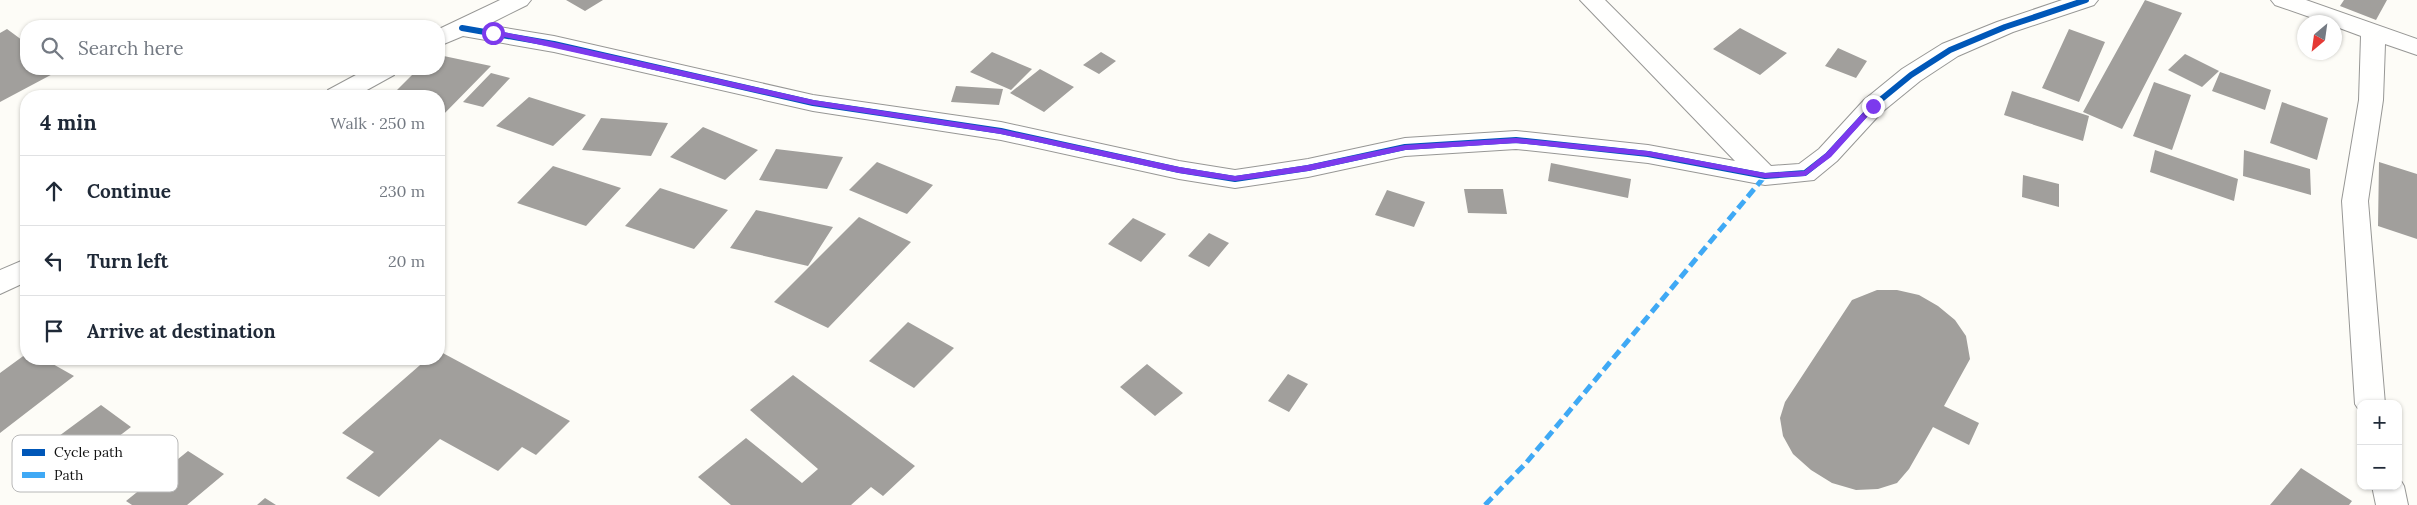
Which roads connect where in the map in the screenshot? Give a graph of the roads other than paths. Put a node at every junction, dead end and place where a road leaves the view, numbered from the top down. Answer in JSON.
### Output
{"nodes":[{"id":1,"x":519,"y":0,"type":"edge"},
{"id":2,"x":1592,"y":0,"type":"edge"},
{"id":3,"x":2086,"y":0,"type":"edge"},
{"id":4,"x":2283,"y":0,"type":"edge"},
{"id":5,"x":462,"y":28,"type":"junction"},
{"id":6,"x":2372,"y":33,"type":"junction"},
{"id":7,"x":445,"y":35,"type":"edge"},
{"id":8,"x":2417,"y":47,"type":"edge"},
{"id":9,"x":374,"y":75,"type":"edge"},
{"id":10,"x":347,"y":90,"type":"edge"},
{"id":11,"x":1765,"y":176,"type":"junction"},
{"id":12,"x":20,"y":273,"type":"edge"},
{"id":13,"x":0,"y":283,"type":"edge"},
{"id":14,"x":2370,"y":400,"type":"edge"},
{"id":15,"x":2389,"y":490,"type":"edge"},
{"id":16,"x":2392,"y":505,"type":"edge"}],
"edges":[{"from":1,"to":5,"type":"street"},
{"from":2,"to":11,"type":"street"},
{"from":3,"to":11,"type":"street"},
{"from":4,"to":6,"type":"street"},
{"from":5,"to":7,"type":"street"},
{"from":5,"to":11,"type":"street"},
{"from":6,"to":8,"type":"street"},
{"from":6,"to":14,"type":"street"},
{"from":9,"to":10,"type":"street"},
{"from":12,"to":13,"type":"street"},
{"from":15,"to":16,"type":"street"}]}
